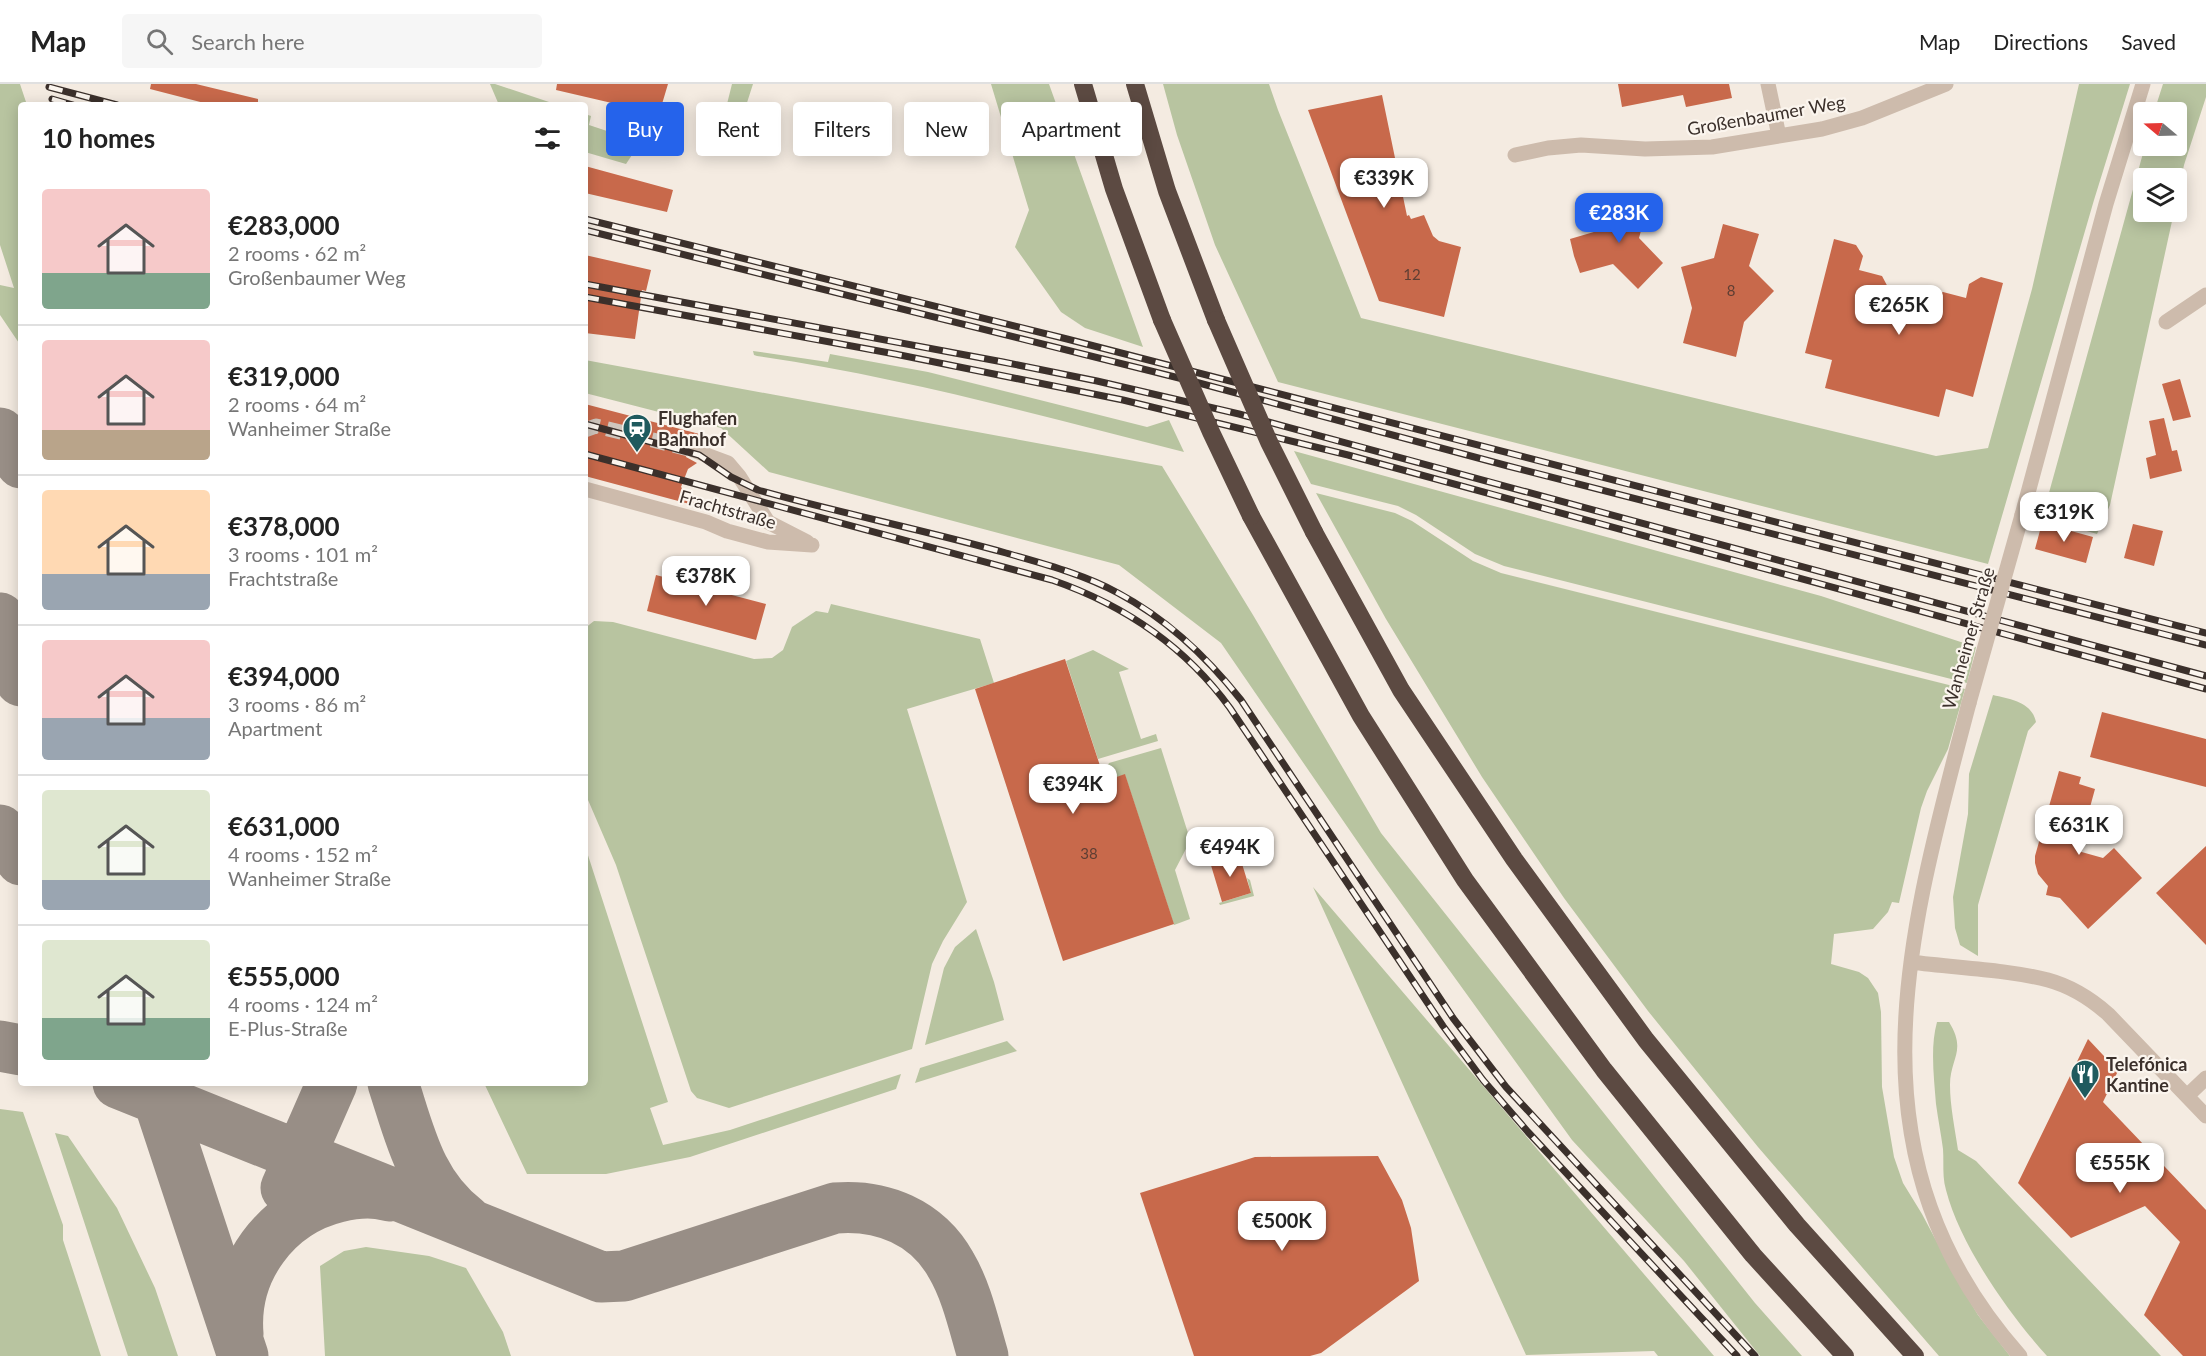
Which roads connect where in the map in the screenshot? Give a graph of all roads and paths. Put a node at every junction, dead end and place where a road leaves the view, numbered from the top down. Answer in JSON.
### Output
{"nodes":[{"id":1,"x":1083,"y":84,"type":"edge"},
{"id":2,"x":1135,"y":84,"type":"edge"},
{"id":3,"x":1768,"y":84,"type":"edge"},
{"id":4,"x":1946,"y":84,"type":"edge"},
{"id":5,"x":2143,"y":84,"type":"edge"},
{"id":6,"x":1779,"y":136,"type":"junction"},
{"id":7,"x":1515,"y":155,"type":"dead end"},
{"id":8,"x":2206,"y":295,"type":"edge"},
{"id":9,"x":2166,"y":322,"type":"dead end"},
{"id":10,"x":693,"y":450,"type":"tunnel mouth"},
{"id":11,"x":588,"y":490,"type":"edge"},
{"id":12,"x":1911,"y":962,"type":"junction"},
{"id":13,"x":2206,"y":1078,"type":"edge"},
{"id":14,"x":2187,"y":1096,"type":"junction"},
{"id":15,"x":2206,"y":1116,"type":"edge"},
{"id":16,"x":1845,"y":1356,"type":"edge"},
{"id":17,"x":1915,"y":1356,"type":"edge"},
{"id":18,"x":2020,"y":1356,"type":"edge"}],
"edges":[{"from":1,"to":16,"type":"highway","bridge":true},
{"from":2,"to":17,"type":"highway","bridge":true},
{"from":3,"to":6,"type":"street"},
{"from":4,"to":6,"type":"street","name":"Großenbaumer Weg"},
{"from":5,"to":12,"type":"street","name":"Wanheimer Straße","bridge":true},
{"from":6,"to":7,"type":"street","name":"Großenbaumer Weg"},
{"from":8,"to":9,"type":"street"},
{"from":10,"to":11,"type":"street","name":"Frachtstraße"},
{"from":12,"to":14,"type":"street"},
{"from":12,"to":18,"type":"street","name":"Wanheimer Straße"},
{"from":13,"to":14,"type":"street"},
{"from":14,"to":15,"type":"street"}]}
